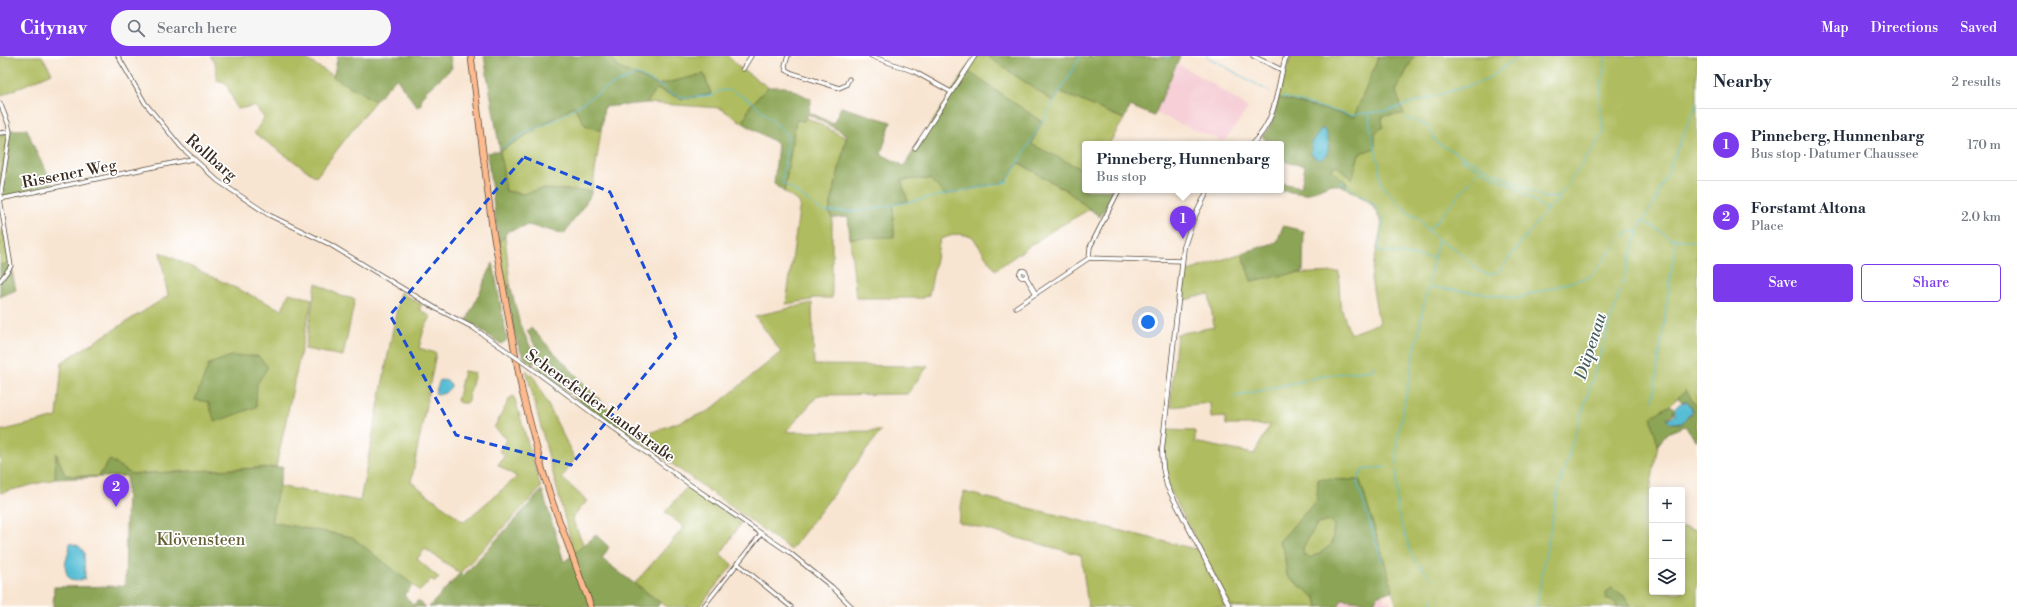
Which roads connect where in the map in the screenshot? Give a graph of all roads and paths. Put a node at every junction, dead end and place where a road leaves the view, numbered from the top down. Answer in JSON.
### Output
{"nodes":[{"id":1,"x":118,"y":56,"type":"edge"},
{"id":2,"x":471,"y":56,"type":"edge"},
{"id":3,"x":751,"y":56,"type":"edge"},
{"id":4,"x":788,"y":56,"type":"edge"},
{"id":5,"x":871,"y":56,"type":"edge"},
{"id":6,"x":975,"y":56,"type":"edge"},
{"id":7,"x":1253,"y":56,"type":"edge"},
{"id":8,"x":1286,"y":56,"type":"edge"},
{"id":9,"x":743,"y":69,"type":"dead end"},
{"id":10,"x":1282,"y":70,"type":"junction"},
{"id":11,"x":849,"y":79,"type":"dead end"},
{"id":12,"x":951,"y":92,"type":"junction"},
{"id":13,"x":0,"y":103,"type":"edge"},
{"id":14,"x":10,"y":132,"type":"junction"},
{"id":15,"x":0,"y":133,"type":"edge"},
{"id":16,"x":1255,"y":141,"type":"edge"},
{"id":17,"x":915,"y":148,"type":"dead end"},
{"id":18,"x":192,"y":158,"type":"junction"},
{"id":19,"x":1117,"y":193,"type":"edge"},
{"id":20,"x":1206,"y":193,"type":"edge"},
{"id":21,"x":0,"y":199,"type":"edge"},
{"id":22,"x":323,"y":241,"type":"joint"},
{"id":23,"x":1089,"y":258,"type":"junction"},
{"id":24,"x":1182,"y":261,"type":"junction"},
{"id":25,"x":1026,"y":277,"type":"dead end"},
{"id":26,"x":0,"y":281,"type":"edge"},
{"id":27,"x":1036,"y":294,"type":"junction"},
{"id":28,"x":1016,"y":307,"type":"dead end"},
{"id":29,"x":761,"y":534,"type":"junction"},
{"id":30,"x":737,"y":563,"type":"junction"},
{"id":31,"x":591,"y":607,"type":"edge"},
{"id":32,"x":703,"y":607,"type":"edge"},
{"id":33,"x":791,"y":607,"type":"edge"},
{"id":34,"x":852,"y":607,"type":"edge"},
{"id":35,"x":1230,"y":607,"type":"edge"}],
"edges":[{"from":1,"to":18,"type":"street","name":"Rollbarg"},
{"from":2,"to":31,"type":"main road"},
{"from":3,"to":9,"type":"street"},
{"from":4,"to":11,"type":"street"},
{"from":5,"to":12,"type":"street"},
{"from":6,"to":12,"type":"street"},
{"from":7,"to":10,"type":"street"},
{"from":8,"to":10,"type":"street"},
{"from":10,"to":16,"type":"street"},
{"from":12,"to":17,"type":"street"},
{"from":13,"to":14,"type":"street","name":"Rissener Weg"},
{"from":14,"to":15,"type":"street"},
{"from":14,"to":21,"type":"street","name":"Rissener Weg"},
{"from":18,"to":21,"type":"street","name":"Rissener Weg"},
{"from":18,"to":22,"type":"street","name":"Rollbarg"},
{"from":19,"to":23,"type":"street"},
{"from":20,"to":24,"type":"street"},
{"from":21,"to":26,"type":"street"},
{"from":22,"to":29,"type":"street","name":"Schenefelder Landstraße","bridge":true},
{"from":23,"to":24,"type":"street"},
{"from":23,"to":27,"type":"street"},
{"from":24,"to":35,"type":"street"},
{"from":25,"to":27,"type":"street"},
{"from":27,"to":28,"type":"street"},
{"from":29,"to":30,"type":"street"},
{"from":29,"to":34,"type":"street","name":"Schenefelder Landstraße"},
{"from":30,"to":32,"type":"street"},
{"from":30,"to":33,"type":"street"}]}
